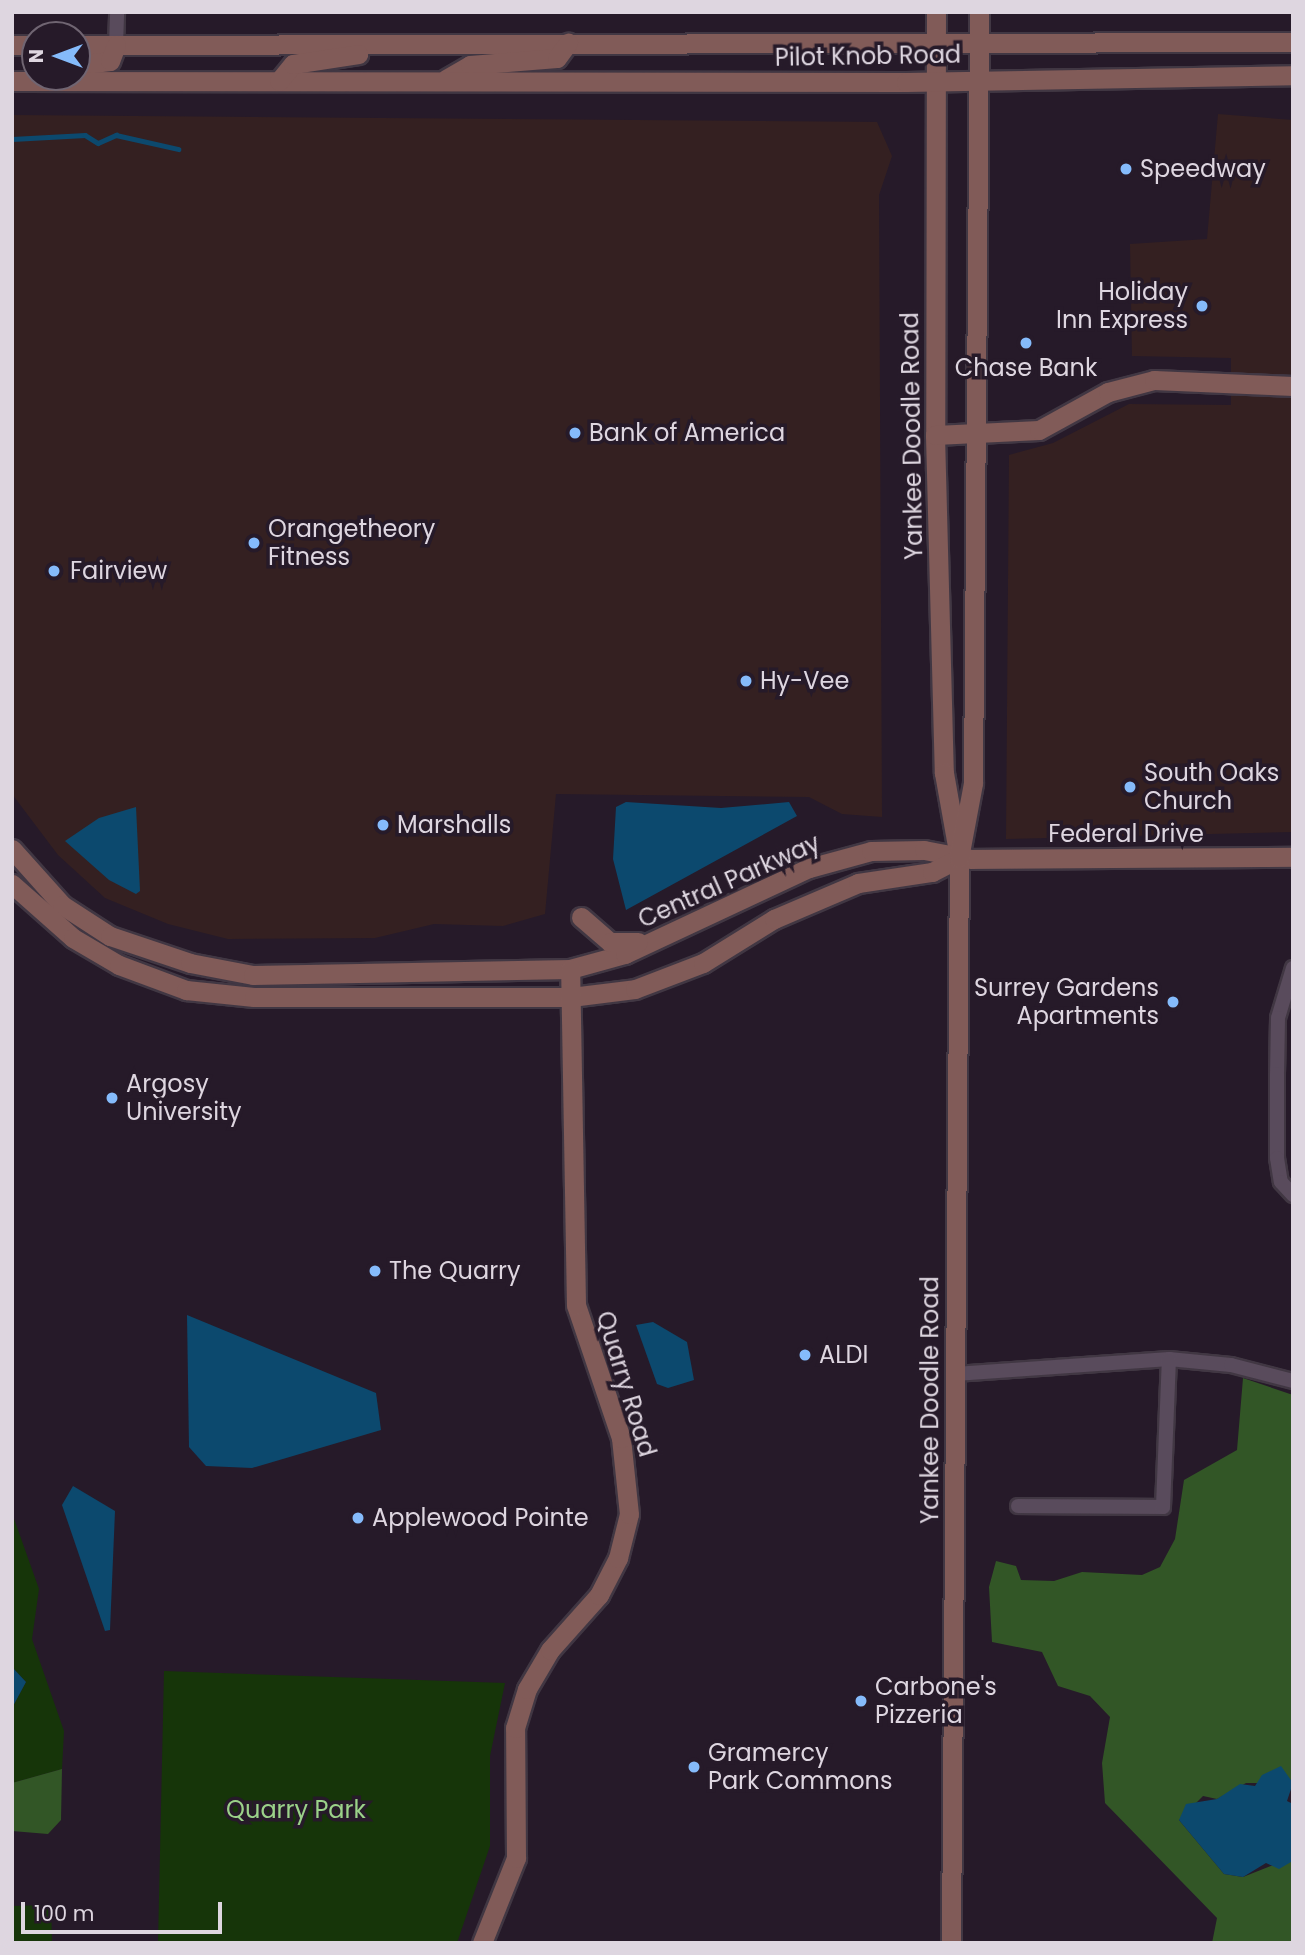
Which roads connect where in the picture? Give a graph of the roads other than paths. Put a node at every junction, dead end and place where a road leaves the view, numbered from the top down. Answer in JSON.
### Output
{"nodes":[{"id":1,"x":117,"y":12,"type":"edge"},
{"id":2,"x":936,"y":12,"type":"edge"},
{"id":3,"x":979,"y":12,"type":"edge"},
{"id":4,"x":935,"y":42,"type":"junction"},
{"id":5,"x":1293,"y":42,"type":"edge"},
{"id":6,"x":488,"y":43,"type":"junction"},
{"id":7,"x":568,"y":43,"type":"junction"},
{"id":8,"x":978,"y":43,"type":"junction"},
{"id":9,"x":116,"y":44,"type":"junction"},
{"id":10,"x":91,"y":45,"type":"edge"},
{"id":11,"x":91,"y":63,"type":"edge"},
{"id":12,"x":1293,"y":75,"type":"edge"},
{"id":13,"x":977,"y":79,"type":"junction"},
{"id":14,"x":445,"y":80,"type":"junction"},
{"id":15,"x":12,"y":81,"type":"edge"},
{"id":16,"x":279,"y":81,"type":"junction"},
{"id":17,"x":932,"y":81,"type":"junction"},
{"id":18,"x":1293,"y":386,"type":"edge"},
{"id":19,"x":935,"y":435,"type":"junction"},
{"id":20,"x":976,"y":437,"type":"junction"},
{"id":21,"x":12,"y":849,"type":"edge"},
{"id":22,"x":1293,"y":857,"type":"edge"},
{"id":23,"x":959,"y":858,"type":"junction"},
{"id":24,"x":12,"y":884,"type":"edge"},
{"id":25,"x":581,"y":917,"type":"dead end"},
{"id":26,"x":653,"y":941,"type":"junction"},
{"id":27,"x":1293,"y":968,"type":"edge"},
{"id":28,"x":570,"y":969,"type":"junction"},
{"id":29,"x":571,"y":997,"type":"junction"},
{"id":30,"x":1293,"y":1195,"type":"edge"},
{"id":31,"x":1169,"y":1359,"type":"junction"},
{"id":32,"x":955,"y":1374,"type":"junction"},
{"id":33,"x":1293,"y":1381,"type":"edge"},
{"id":34,"x":1018,"y":1506,"type":"dead end"},
{"id":35,"x":482,"y":1943,"type":"edge"},
{"id":36,"x":951,"y":1943,"type":"edge"}],
"edges":[{"from":1,"to":9,"type":"street"},
{"from":2,"to":4,"type":"main road","name":"Yankee Doodle Road"},
{"from":3,"to":8,"type":"main road","name":"Yankee Doodle Road"},
{"from":4,"to":7,"type":"main road","name":"Pilot Knob Road"},
{"from":4,"to":8,"type":"main road","name":"Pilot Knob Road"},
{"from":4,"to":17,"type":"main road","name":"Yankee Doodle Road"},
{"from":5,"to":8,"type":"main road","name":"Pilot Knob Road"},
{"from":6,"to":7,"type":"main road","name":"Pilot Knob Road"},
{"from":6,"to":9,"type":"main road","name":"Pilot Knob Road"},
{"from":6,"to":16,"type":"main road","name":"Pilot Knob Road"},
{"from":7,"to":14,"type":"main road","name":"Pilot Knob Road"},
{"from":8,"to":13,"type":"main road","name":"Yankee Doodle Road"},
{"from":9,"to":10,"type":"main road","name":"Pilot Knob Road"},
{"from":9,"to":11,"type":"main road"},
{"from":12,"to":13,"type":"main road","name":"Pilot Knob Road"},
{"from":13,"to":17,"type":"main road","name":"Pilot Knob Road"},
{"from":13,"to":20,"type":"main road","name":"Yankee Doodle Road"},
{"from":14,"to":16,"type":"main road","name":"Pilot Knob Road"},
{"from":14,"to":17,"type":"main road","name":"Pilot Knob Road"},
{"from":15,"to":16,"type":"main road","name":"Pilot Knob Road"},
{"from":17,"to":19,"type":"main road","name":"Yankee Doodle Road"},
{"from":18,"to":20,"type":"main road"},
{"from":19,"to":20,"type":"main road"},
{"from":19,"to":23,"type":"main road","name":"Yankee Doodle Road"},
{"from":20,"to":23,"type":"main road","name":"Yankee Doodle Road"},
{"from":21,"to":28,"type":"main road","name":"Central Parkway"},
{"from":22,"to":23,"type":"main road","name":"Federal Drive"},
{"from":23,"to":26,"type":"main road","name":"Central Parkway"},
{"from":23,"to":29,"type":"main road"},
{"from":23,"to":32,"type":"main road","name":"Yankee Doodle Road"},
{"from":24,"to":29,"type":"main road"},
{"from":25,"to":26,"type":"main road"},
{"from":26,"to":28,"type":"main road","name":"Central Parkway"},
{"from":27,"to":30,"type":"street"},
{"from":28,"to":29,"type":"main road","name":"Quarry Road"},
{"from":29,"to":35,"type":"main road","name":"Quarry Road"},
{"from":31,"to":32,"type":"street"},
{"from":31,"to":33,"type":"street"},
{"from":31,"to":34,"type":"street"},
{"from":32,"to":36,"type":"main road","name":"Yankee Doodle Road"}]}
